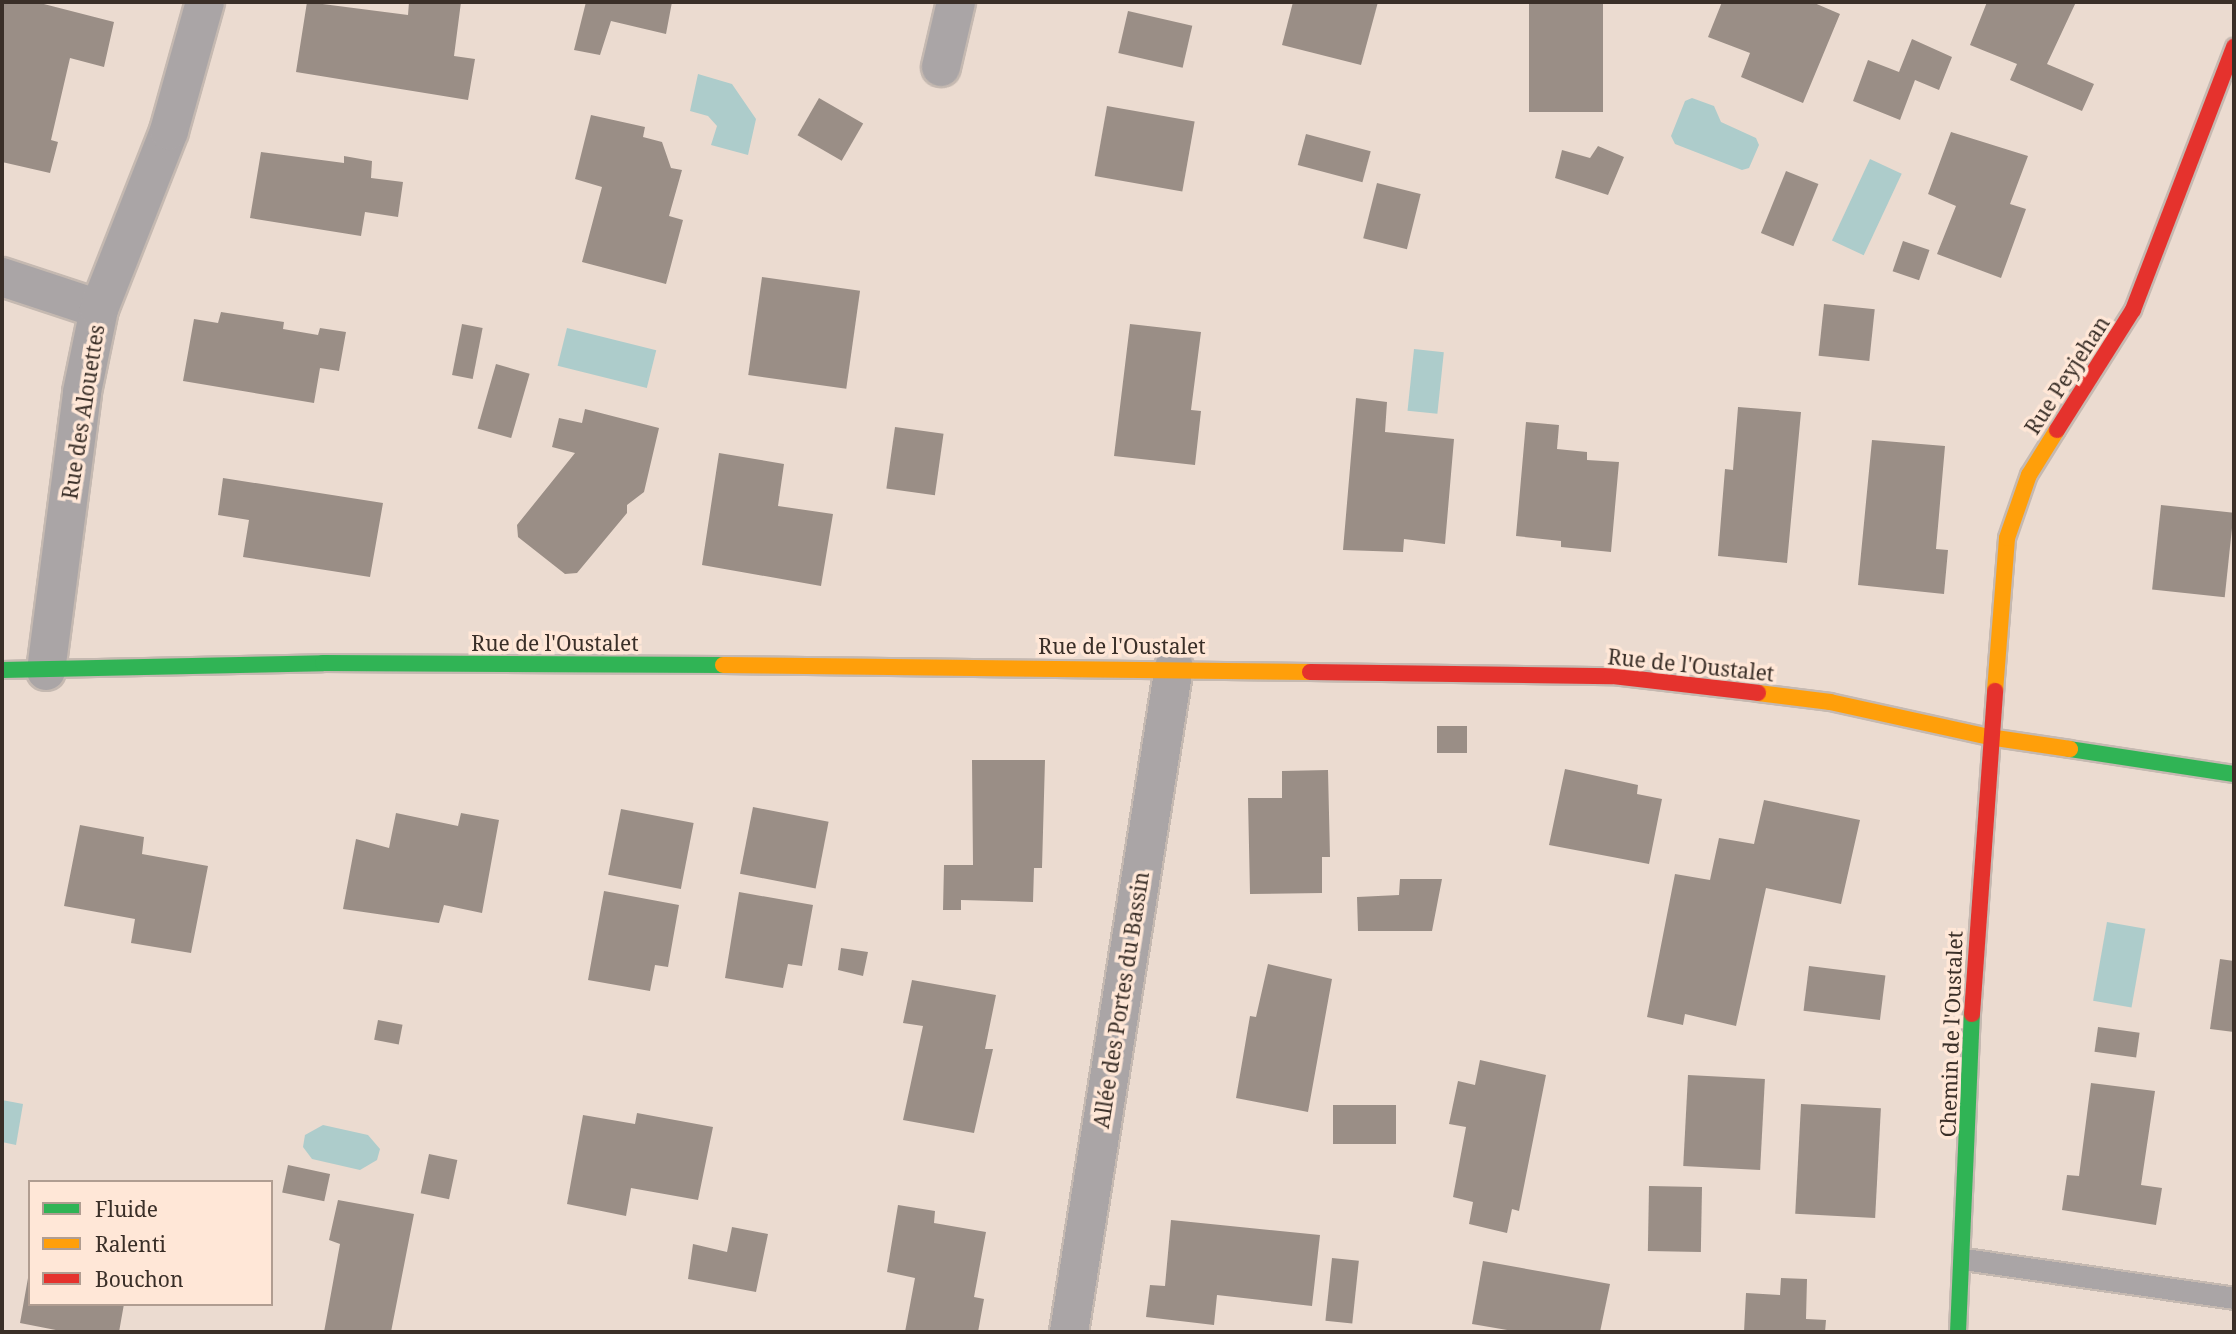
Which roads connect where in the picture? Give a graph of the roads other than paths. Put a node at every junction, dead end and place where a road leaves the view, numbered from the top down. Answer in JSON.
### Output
{"nodes":[{"id":1,"x":205,"y":2,"type":"edge"},
{"id":2,"x":956,"y":2,"type":"edge"},
{"id":3,"x":2234,"y":47,"type":"edge"},
{"id":4,"x":941,"y":67,"type":"dead end"},
{"id":5,"x":2,"y":277,"type":"edge"},
{"id":6,"x":99,"y":309,"type":"junction"},
{"id":7,"x":1174,"y":667,"type":"junction"},
{"id":8,"x":2,"y":670,"type":"edge"},
{"id":9,"x":46,"y":671,"type":"junction"},
{"id":10,"x":1989,"y":737,"type":"junction"},
{"id":11,"x":2233,"y":767,"type":"edge"},
{"id":12,"x":1964,"y":1259,"type":"junction"},
{"id":13,"x":2234,"y":1298,"type":"edge"},
{"id":14,"x":1069,"y":1332,"type":"edge"},
{"id":15,"x":1958,"y":1332,"type":"edge"}],
"edges":[{"from":1,"to":6,"type":"street","name":"Rue des Alouettes"},
{"from":2,"to":4,"type":"street"},
{"from":3,"to":10,"type":"street","name":"Rue Peyjehan"},
{"from":5,"to":6,"type":"street"},
{"from":6,"to":9,"type":"street","name":"Rue des Alouettes"},
{"from":7,"to":9,"type":"street","name":"Rue de l'Oustalet"},
{"from":7,"to":10,"type":"street","name":"Rue de l'Oustalet"},
{"from":7,"to":14,"type":"street","name":"Allée des Portes du Bassin"},
{"from":8,"to":9,"type":"street","name":"Rue de l'Oustalet"},
{"from":10,"to":11,"type":"street","name":"Rue de l'Oustalet"},
{"from":10,"to":12,"type":"street","name":"Chemin de l'Oustalet"},
{"from":12,"to":13,"type":"lane"},
{"from":12,"to":15,"type":"street","name":"Chemin de l'Oustalet"}]}
